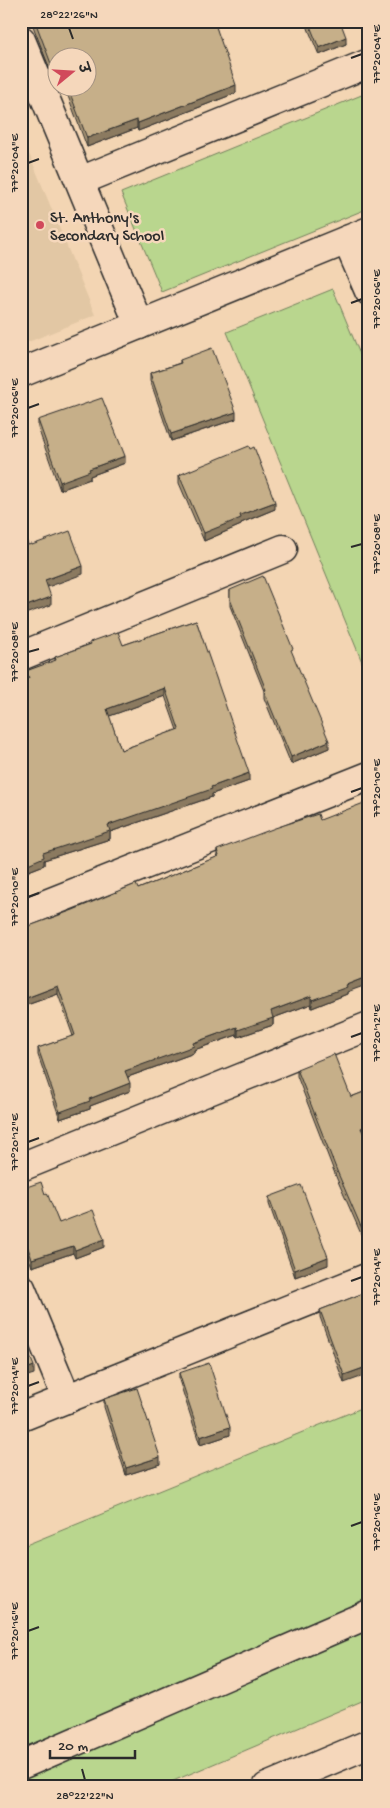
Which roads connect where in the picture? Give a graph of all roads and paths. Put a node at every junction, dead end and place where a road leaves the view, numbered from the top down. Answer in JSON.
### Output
{"nodes":[{"id":1,"x":21,"y":40,"type":"edge"},
{"id":2,"x":369,"y":64,"type":"edge"},
{"id":3,"x":80,"y":181,"type":"junction"},
{"id":4,"x":358,"y":235,"type":"edge"},
{"id":5,"x":369,"y":291,"type":"edge"},
{"id":6,"x":139,"y":325,"type":"junction"},
{"id":7,"x":21,"y":373,"type":"edge"},
{"id":8,"x":283,"y":549,"type":"dead end"},
{"id":9,"x":21,"y":656,"type":"edge"},
{"id":10,"x":369,"y":776,"type":"edge"},
{"id":11,"x":21,"y":914,"type":"edge"},
{"id":12,"x":369,"y":1026,"type":"edge"},
{"id":13,"x":21,"y":1167,"type":"edge"},
{"id":14,"x":369,"y":1277,"type":"edge"},
{"id":15,"x":21,"y":1288,"type":"edge"},
{"id":16,"x":67,"y":1399,"type":"junction"},
{"id":17,"x":21,"y":1417,"type":"edge"},
{"id":18,"x":369,"y":1614,"type":"edge"},
{"id":19,"x":369,"y":1744,"type":"edge"},
{"id":20,"x":21,"y":1765,"type":"edge"},
{"id":21,"x":267,"y":1787,"type":"edge"}],
"edges":[{"from":1,"to":3,"type":"main road"},
{"from":2,"to":3,"type":"main road"},
{"from":3,"to":6,"type":"main road"},
{"from":4,"to":5,"type":"main road"},
{"from":4,"to":6,"type":"main road"},
{"from":6,"to":7,"type":"main road"},
{"from":8,"to":9,"type":"main road"},
{"from":10,"to":11,"type":"main road"},
{"from":12,"to":13,"type":"main road"},
{"from":14,"to":16,"type":"main road"},
{"from":15,"to":16,"type":"main road"},
{"from":16,"to":17,"type":"main road"},
{"from":18,"to":20,"type":"main road"},
{"from":19,"to":21,"type":"main road"}]}
